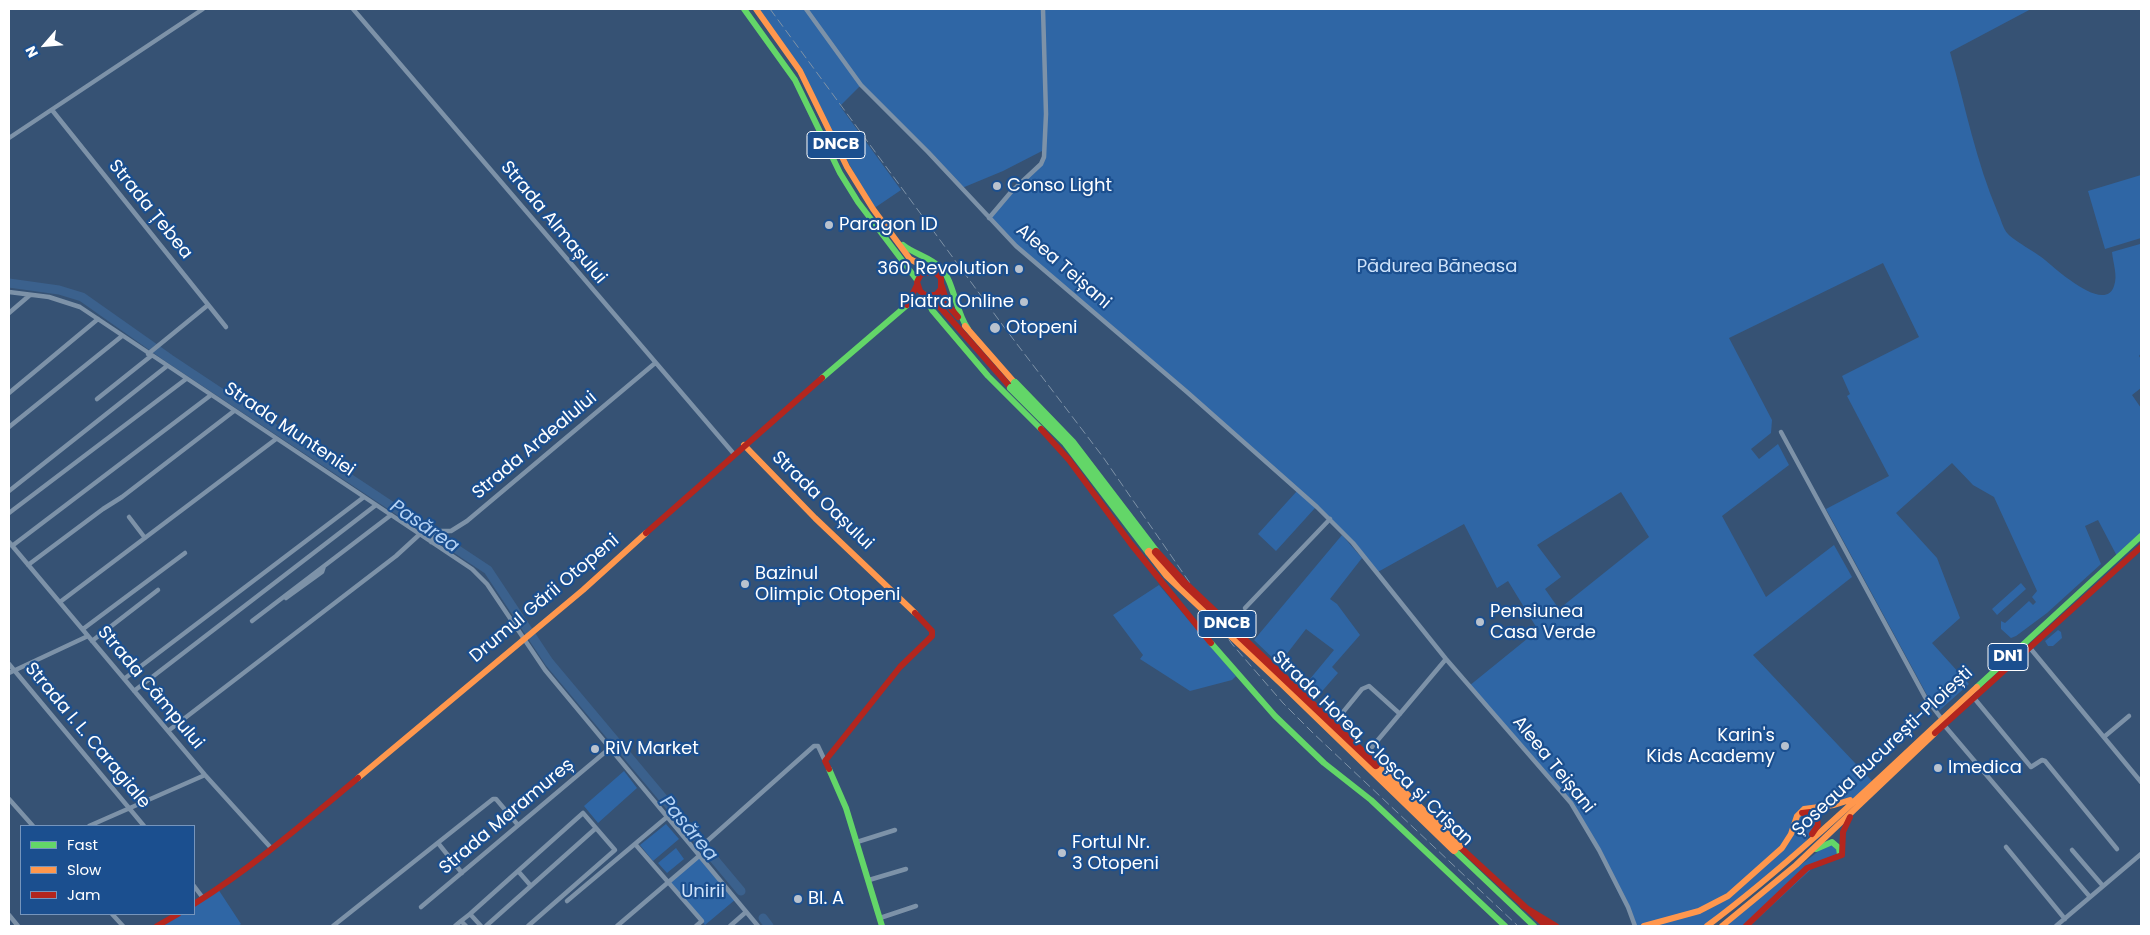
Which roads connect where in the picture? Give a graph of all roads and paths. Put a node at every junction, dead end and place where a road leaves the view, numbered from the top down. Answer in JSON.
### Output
{"nodes":[{"id":1,"x":203,"y":9,"type":"edge"},
{"id":2,"x":352,"y":9,"type":"edge"},
{"id":3,"x":744,"y":9,"type":"edge"},
{"id":4,"x":756,"y":9,"type":"edge"},
{"id":5,"x":806,"y":9,"type":"edge"},
{"id":6,"x":1043,"y":9,"type":"edge"},
{"id":7,"x":52,"y":110,"type":"junction"},
{"id":8,"x":9,"y":138,"type":"edge"},
{"id":9,"x":989,"y":218,"type":"junction"},
{"id":10,"x":886,"y":226,"type":"junction"},
{"id":11,"x":930,"y":270,"type":"junction"},
{"id":12,"x":917,"y":283,"type":"junction"},
{"id":13,"x":942,"y":285,"type":"junction"},
{"id":14,"x":9,"y":292,"type":"edge"},
{"id":15,"x":30,"y":295,"type":"junction"},
{"id":16,"x":925,"y":295,"type":"junction"},
{"id":17,"x":208,"y":305,"type":"junction"},
{"id":18,"x":906,"y":306,"type":"junction"},
{"id":19,"x":9,"y":313,"type":"edge"},
{"id":20,"x":98,"y":319,"type":"junction"},
{"id":21,"x":226,"y":327,"type":"dead end"},
{"id":22,"x":968,"y":330,"type":"junction"},
{"id":23,"x":122,"y":336,"type":"junction"},
{"id":24,"x":151,"y":353,"type":"junction"},
{"id":25,"x":654,"y":364,"type":"junction"},
{"id":26,"x":167,"y":366,"type":"junction"},
{"id":27,"x":186,"y":379,"type":"junction"},
{"id":28,"x":1013,"y":385,"type":"junction"},
{"id":29,"x":9,"y":393,"type":"edge"},
{"id":30,"x":211,"y":395,"type":"junction"},
{"id":31,"x":97,"y":399,"type":"dead end"},
{"id":32,"x":234,"y":410,"type":"junction"},
{"id":33,"x":9,"y":427,"type":"edge"},
{"id":34,"x":1781,"y":432,"type":"dead end"},
{"id":35,"x":276,"y":439,"type":"junction"},
{"id":36,"x":744,"y":445,"type":"junction"},
{"id":37,"x":734,"y":454,"type":"junction"},
{"id":38,"x":9,"y":492,"type":"edge"},
{"id":39,"x":364,"y":497,"type":"junction"},
{"id":40,"x":376,"y":505,"type":"junction"},
{"id":41,"x":9,"y":513,"type":"edge"},
{"id":42,"x":391,"y":515,"type":"junction"},
{"id":43,"x":129,"y":517,"type":"dead end"},
{"id":44,"x":1330,"y":519,"type":"junction"},
{"id":45,"x":420,"y":534,"type":"junction"},
{"id":46,"x":2141,"y":536,"type":"edge"},
{"id":47,"x":145,"y":538,"type":"junction"},
{"id":48,"x":432,"y":541,"type":"junction"},
{"id":49,"x":10,"y":544,"type":"edge"},
{"id":50,"x":2141,"y":547,"type":"edge"},
{"id":51,"x":185,"y":553,"type":"dead end"},
{"id":52,"x":28,"y":565,"type":"junction"},
{"id":53,"x":324,"y":566,"type":"junction"},
{"id":54,"x":158,"y":590,"type":"dead end"},
{"id":55,"x":60,"y":602,"type":"junction"},
{"id":56,"x":1244,"y":608,"type":"dead end"},
{"id":57,"x":273,"y":609,"type":"dead end"},
{"id":58,"x":252,"y":621,"type":"dead end"},
{"id":59,"x":83,"y":629,"type":"junction"},
{"id":60,"x":88,"y":636,"type":"junction"},
{"id":61,"x":523,"y":638,"type":"junction"},
{"id":62,"x":92,"y":641,"type":"junction"},
{"id":63,"x":2030,"y":648,"type":"junction"},
{"id":64,"x":1446,"y":659,"type":"junction"},
{"id":65,"x":9,"y":664,"type":"edge"},
{"id":66,"x":14,"y":670,"type":"junction"},
{"id":67,"x":9,"y":673,"type":"edge"},
{"id":68,"x":124,"y":680,"type":"junction"},
{"id":69,"x":134,"y":691,"type":"junction"},
{"id":70,"x":1974,"y":698,"type":"junction"},
{"id":71,"x":1400,"y":714,"type":"junction"},
{"id":72,"x":2129,"y":716,"type":"dead end"},
{"id":73,"x":1339,"y":717,"type":"dead end"},
{"id":74,"x":1943,"y":722,"type":"junction"},
{"id":75,"x":168,"y":731,"type":"junction"},
{"id":76,"x":2104,"y":737,"type":"junction"},
{"id":77,"x":1372,"y":747,"type":"dead end"},
{"id":78,"x":610,"y":748,"type":"junction"},
{"id":79,"x":826,"y":761,"type":"junction"},
{"id":80,"x":205,"y":775,"type":"junction"},
{"id":81,"x":2141,"y":782,"type":"edge"},
{"id":82,"x":9,"y":799,"type":"edge"},
{"id":83,"x":1854,"y":803,"type":"junction"},
{"id":84,"x":129,"y":809,"type":"junction"},
{"id":85,"x":1797,"y":816,"type":"junction"},
{"id":86,"x":667,"y":817,"type":"junction"},
{"id":87,"x":33,"y":825,"type":"edge"},
{"id":88,"x":91,"y":825,"type":"edge"},
{"id":89,"x":143,"y":825,"type":"edge"},
{"id":90,"x":518,"y":825,"type":"junction"},
{"id":91,"x":596,"y":828,"type":"junction"},
{"id":92,"x":895,"y":830,"type":"dead end"},
{"id":93,"x":857,"y":842,"type":"junction"},
{"id":94,"x":438,"y":843,"type":"junction"},
{"id":95,"x":705,"y":843,"type":"dead end"},
{"id":96,"x":635,"y":844,"type":"junction"},
{"id":97,"x":2006,"y":847,"type":"dead end"},
{"id":98,"x":1457,"y":848,"type":"junction"},
{"id":99,"x":272,"y":849,"type":"junction"},
{"id":100,"x":2117,"y":849,"type":"dead end"},
{"id":101,"x":2072,"y":850,"type":"dead end"},
{"id":102,"x":1804,"y":851,"type":"junction"},
{"id":103,"x":2141,"y":854,"type":"edge"},
{"id":104,"x":699,"y":856,"type":"junction"},
{"id":105,"x":1838,"y":858,"type":"junction"},
{"id":106,"x":1795,"y":859,"type":"junction"},
{"id":107,"x":906,"y":869,"type":"dead end"},
{"id":108,"x":518,"y":871,"type":"junction"},
{"id":109,"x":462,"y":873,"type":"junction"},
{"id":110,"x":869,"y":880,"type":"junction"},
{"id":111,"x":668,"y":882,"type":"junction"},
{"id":112,"x":531,"y":886,"type":"junction"},
{"id":113,"x":2103,"y":886,"type":"junction"},
{"id":114,"x":195,"y":887,"type":"edge"},
{"id":115,"x":2090,"y":897,"type":"junction"},
{"id":116,"x":203,"y":898,"type":"junction"},
{"id":117,"x":567,"y":901,"type":"dead end"},
{"id":118,"x":195,"y":903,"type":"edge"},
{"id":119,"x":916,"y":906,"type":"dead end"},
{"id":120,"x":1523,"y":906,"type":"junction"},
{"id":121,"x":422,"y":907,"type":"dead end"},
{"id":122,"x":746,"y":912,"type":"junction"},
{"id":123,"x":470,"y":914,"type":"junction"},
{"id":124,"x":9,"y":915,"type":"edge"},
{"id":125,"x":113,"y":915,"type":"edge"},
{"id":126,"x":176,"y":915,"type":"edge"},
{"id":127,"x":880,"y":918,"type":"junction"},
{"id":128,"x":2065,"y":918,"type":"junction"},
{"id":129,"x":461,"y":921,"type":"junction"},
{"id":130,"x":756,"y":925,"type":"edge"},
{"id":131,"x":18,"y":926,"type":"edge"},
{"id":132,"x":123,"y":926,"type":"edge"},
{"id":133,"x":157,"y":926,"type":"edge"},
{"id":134,"x":333,"y":926,"type":"edge"},
{"id":135,"x":455,"y":926,"type":"edge"},
{"id":136,"x":466,"y":926,"type":"edge"},
{"id":137,"x":481,"y":926,"type":"edge"},
{"id":138,"x":486,"y":926,"type":"edge"},
{"id":139,"x":528,"y":926,"type":"edge"},
{"id":140,"x":616,"y":926,"type":"edge"},
{"id":141,"x":696,"y":926,"type":"edge"},
{"id":142,"x":730,"y":926,"type":"edge"},
{"id":143,"x":882,"y":926,"type":"edge"},
{"id":144,"x":1505,"y":926,"type":"edge"},
{"id":145,"x":1534,"y":926,"type":"edge"},
{"id":146,"x":1546,"y":926,"type":"edge"},
{"id":147,"x":1556,"y":926,"type":"edge"},
{"id":148,"x":1635,"y":926,"type":"edge"},
{"id":149,"x":1644,"y":926,"type":"edge"},
{"id":150,"x":1708,"y":926,"type":"edge"},
{"id":151,"x":1722,"y":926,"type":"edge"},
{"id":152,"x":1746,"y":926,"type":"edge"},
{"id":153,"x":2056,"y":926,"type":"edge"}],
"edges":[{"from":1,"to":7,"type":"street"},
{"from":2,"to":25,"type":"street","name":"Strada Almașului"},
{"from":3,"to":12,"type":"main road","number":"DNCB"},
{"from":4,"to":10,"type":"main road","number":"DNCB"},
{"from":5,"to":9,"type":"street","name":"Aleea Teișani"},
{"from":6,"to":9,"type":"street"},
{"from":7,"to":8,"type":"street"},
{"from":7,"to":17,"type":"street","name":"Strada Țebea"},
{"from":9,"to":44,"type":"street","name":"Aleea Teișani"},
{"from":10,"to":11,"type":"main road","number":"DNCB"},
{"from":10,"to":22,"type":"main road"},
{"from":11,"to":12,"type":"main road"},
{"from":11,"to":13,"type":"main road","number":"DNCB"},
{"from":12,"to":16,"type":"main road","number":"DNCB"},
{"from":12,"to":18,"type":"main road","name":"Drumul Gării Otopeni"},
{"from":13,"to":16,"type":"main road"},
{"from":13,"to":22,"type":"main road","name":"Strada Horea, Cloșca și Crișan","number":"DNCB"},
{"from":14,"to":15,"type":"street","name":"Strada Munteniei"},
{"from":15,"to":19,"type":"street"},
{"from":15,"to":20,"type":"street","name":"Strada Munteniei"},
{"from":16,"to":18,"type":"main road","name":"Drumul Gării Otopeni"},
{"from":16,"to":28,"type":"main road","name":"Strada Horea, Cloșca și Crișan","number":"DNCB"},
{"from":16,"to":144,"type":"main road","name":"Strada Horea, Cloșca și Crișan"},
{"from":17,"to":21,"type":"street","name":"Strada Țebea"},
{"from":17,"to":24,"type":"street"},
{"from":18,"to":36,"type":"main road","name":"Drumul Gării Otopeni"},
{"from":20,"to":23,"type":"street","name":"Strada Munteniei"},
{"from":20,"to":29,"type":"street"},
{"from":22,"to":28,"type":"main road","name":"Strada Horea, Cloșca și Crișan","number":"DNCB"},
{"from":23,"to":24,"type":"street","name":"Strada Munteniei"},
{"from":23,"to":33,"type":"street"},
{"from":24,"to":26,"type":"street","name":"Strada Munteniei"},
{"from":24,"to":31,"type":"street"},
{"from":25,"to":37,"type":"street","name":"Strada Almașului"},
{"from":25,"to":48,"type":"street","name":"Strada Ardealului"},
{"from":26,"to":27,"type":"street","name":"Strada Munteniei"},
{"from":26,"to":38,"type":"street"},
{"from":27,"to":30,"type":"street","name":"Strada Munteniei"},
{"from":27,"to":41,"type":"street"},
{"from":28,"to":98,"type":"main road","name":"Strada Horea, Cloșca și Crișan","number":"DNCB","bridge":true},
{"from":30,"to":32,"type":"street","name":"Strada Munteniei"},
{"from":30,"to":49,"type":"street"},
{"from":32,"to":35,"type":"street","name":"Strada Munteniei"},
{"from":32,"to":52,"type":"street"},
{"from":34,"to":74,"type":"street"},
{"from":35,"to":39,"type":"street","name":"Strada Munteniei"},
{"from":35,"to":47,"type":"street"},
{"from":36,"to":37,"type":"main road","name":"Drumul Gării Otopeni"},
{"from":36,"to":79,"type":"main road","name":"Strada Oașului"},
{"from":37,"to":61,"type":"main road","name":"Drumul Gării Otopeni"},
{"from":39,"to":40,"type":"street","name":"Strada Munteniei"},
{"from":39,"to":68,"type":"street"},
{"from":40,"to":42,"type":"street","name":"Strada Munteniei"},
{"from":40,"to":69,"type":"street"},
{"from":42,"to":45,"type":"street","name":"Strada Munteniei"},
{"from":42,"to":53,"type":"street"},
{"from":43,"to":47,"type":"street"},
{"from":44,"to":56,"type":"street"},
{"from":44,"to":64,"type":"street","name":"Aleea Teișani"},
{"from":45,"to":48,"type":"street","name":"Strada Munteniei"},
{"from":45,"to":75,"type":"street"},
{"from":46,"to":74,"type":"main road","name":"Șoseaua București-Ploiești","number":"DN1"},
{"from":47,"to":55,"type":"street"},
{"from":48,"to":61,"type":"street","name":"Strada Munteniei"},
{"from":49,"to":52,"type":"street","name":"Strada Câmpului"},
{"from":50,"to":63,"type":"main road","name":"Șoseaua București-Ploiești","number":"DN1"},
{"from":51,"to":59,"type":"street"},
{"from":52,"to":55,"type":"street","name":"Strada Câmpului"},
{"from":53,"to":57,"type":"street"},
{"from":53,"to":58,"type":"street"},
{"from":54,"to":62,"type":"street"},
{"from":55,"to":59,"type":"street","name":"Strada Câmpului"},
{"from":59,"to":60,"type":"street","name":"Strada Câmpului"},
{"from":60,"to":62,"type":"street","name":"Strada Câmpului"},
{"from":60,"to":66,"type":"street"},
{"from":61,"to":78,"type":"street"},
{"from":61,"to":99,"type":"main road","name":"Drumul Gării Otopeni"},
{"from":62,"to":68,"type":"street","name":"Strada Câmpului"},
{"from":63,"to":70,"type":"main road","name":"Șoseaua București-Ploiești","number":"DN1"},
{"from":63,"to":76,"type":"street"},
{"from":64,"to":71,"type":"street"},
{"from":64,"to":148,"type":"street","name":"Aleea Teișani"},
{"from":65,"to":66,"type":"street","name":"Strada I. L. Caragiale"},
{"from":66,"to":67,"type":"street"},
{"from":66,"to":84,"type":"street","name":"Strada I. L. Caragiale"},
{"from":68,"to":69,"type":"street","name":"Strada Câmpului"},
{"from":69,"to":75,"type":"street","name":"Strada Câmpului"},
{"from":70,"to":74,"type":"main road","name":"Șoseaua București-Ploiești","number":"DN1"},
{"from":70,"to":100,"type":"street","name":"Șoseaua București-Ploiești"},
{"from":71,"to":73,"type":"street"},
{"from":71,"to":77,"type":"street"},
{"from":72,"to":76,"type":"street"},
{"from":74,"to":83,"type":"main road","name":"Șoseaua București-Ploiești","number":"DN1"},
{"from":74,"to":115,"type":"street","name":"Șoseaua București-Ploiești"},
{"from":75,"to":80,"type":"street","name":"Strada Câmpului"},
{"from":76,"to":81,"type":"street"},
{"from":78,"to":86,"type":"street"},
{"from":78,"to":90,"type":"street","name":"Strada Maramureș"},
{"from":79,"to":93,"type":"main road"},
{"from":79,"to":95,"type":"street"},
{"from":80,"to":84,"type":"street"},
{"from":80,"to":99,"type":"street","name":"Strada Câmpului"},
{"from":82,"to":87,"type":"street"},
{"from":83,"to":85,"type":"main road"},
{"from":83,"to":102,"type":"main road","name":"Șoseaua București-Ploiești","number":"DN1"},
{"from":83,"to":105,"type":"main road"},
{"from":84,"to":88,"type":"street"},
{"from":84,"to":89,"type":"street","name":"Strada I. L. Caragiale"},
{"from":85,"to":102,"type":"main road"},
{"from":85,"to":149,"type":"main road"},
{"from":86,"to":96,"type":"street"},
{"from":86,"to":104,"type":"street"},
{"from":90,"to":94,"type":"street"},
{"from":90,"to":109,"type":"street","name":"Strada Maramureș"},
{"from":91,"to":108,"type":"street"},
{"from":91,"to":112,"type":"street"},
{"from":91,"to":139,"type":"street"},
{"from":92,"to":93,"type":"street"},
{"from":93,"to":110,"type":"main road"},
{"from":94,"to":109,"type":"street"},
{"from":94,"to":134,"type":"street"},
{"from":96,"to":111,"type":"street"},
{"from":96,"to":117,"type":"street"},
{"from":97,"to":128,"type":"street"},
{"from":98,"to":120,"type":"main road","name":"Strada Horea, Cloșca și Crișan","number":"DNCB"},
{"from":98,"to":145,"type":"main road","name":"Strada Horea, Cloșca și Crișan","number":"DNCB"},
{"from":99,"to":116,"type":"main road","name":"Drumul Gării Otopeni"},
{"from":101,"to":113,"type":"street"},
{"from":102,"to":105,"type":"main road"},
{"from":102,"to":106,"type":"main road","name":"Șoseaua București-Ploiești","number":"DN1"},
{"from":103,"to":113,"type":"street"},
{"from":104,"to":111,"type":"street"},
{"from":104,"to":122,"type":"street"},
{"from":105,"to":152,"type":"main road"},
{"from":106,"to":150,"type":"main road","name":"Șoseaua București-Ploiești","number":"DN1"},
{"from":106,"to":151,"type":"main road","name":"Șoseaua București-Ploiești","number":"DN1"},
{"from":107,"to":110,"type":"street"},
{"from":108,"to":112,"type":"street"},
{"from":108,"to":123,"type":"street"},
{"from":109,"to":121,"type":"street","name":"Strada Maramureș"},
{"from":110,"to":127,"type":"main road"},
{"from":111,"to":140,"type":"street"},
{"from":111,"to":141,"type":"street"},
{"from":112,"to":138,"type":"street"},
{"from":113,"to":115,"type":"street"},
{"from":114,"to":116,"type":"street"},
{"from":115,"to":128,"type":"street"},
{"from":116,"to":118,"type":"main road","name":"Drumul Gării Otopeni"},
{"from":119,"to":127,"type":"street"},
{"from":120,"to":146,"type":"main road","number":"DNCB"},
{"from":120,"to":147,"type":"main road"},
{"from":122,"to":130,"type":"street"},
{"from":122,"to":142,"type":"street"},
{"from":123,"to":129,"type":"street"},
{"from":123,"to":137,"type":"street"},
{"from":124,"to":131,"type":"street"},
{"from":125,"to":132,"type":"street"},
{"from":126,"to":133,"type":"main road"},
{"from":127,"to":143,"type":"main road"},
{"from":128,"to":153,"type":"street"},
{"from":129,"to":135,"type":"street"},
{"from":129,"to":136,"type":"street"}]}
